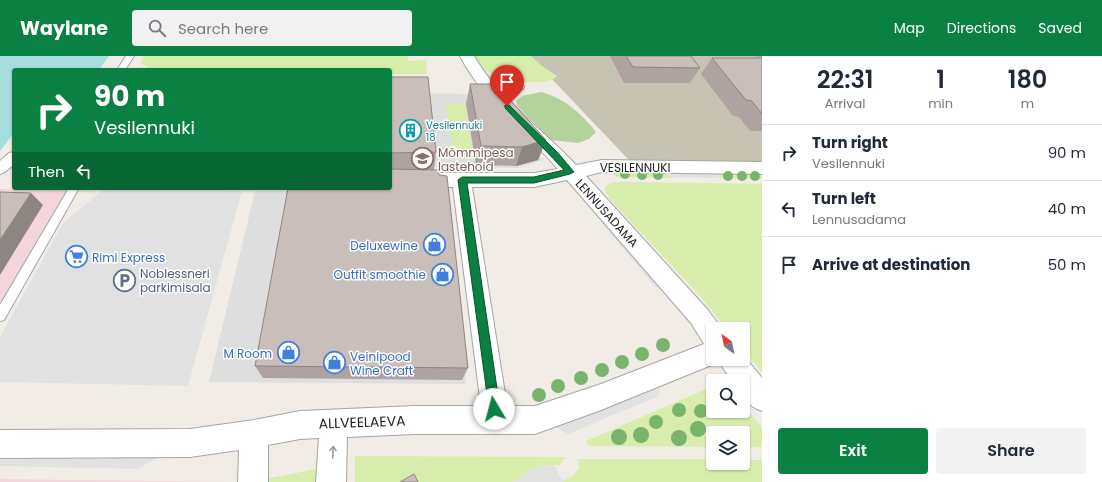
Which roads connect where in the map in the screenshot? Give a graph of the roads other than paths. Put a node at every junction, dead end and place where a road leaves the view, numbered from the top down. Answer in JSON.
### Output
{"nodes":[{"id":1,"x":130,"y":56,"type":"edge"},
{"id":2,"x":467,"y":56,"type":"edge"},
{"id":3,"x":122,"y":68,"type":"edge"},
{"id":4,"x":520,"y":87,"type":"dead end"},
{"id":5,"x":497,"y":97,"type":"junction"},
{"id":6,"x":12,"y":158,"type":"edge"},
{"id":7,"x":762,"y":168,"type":"edge"},
{"id":8,"x":0,"y":169,"type":"edge"},
{"id":9,"x":570,"y":172,"type":"junction"},
{"id":10,"x":392,"y":180,"type":"edge"},
{"id":11,"x":462,"y":180,"type":"junction"},
{"id":12,"x":73,"y":190,"type":"edge"},
{"id":13,"x":0,"y":316,"type":"edge"},
{"id":14,"x":706,"y":327,"type":"edge"},
{"id":15,"x":706,"y":355,"type":"edge"},
{"id":16,"x":736,"y":366,"type":"edge"},
{"id":17,"x":762,"y":398,"type":"edge"},
{"id":18,"x":496,"y":421,"type":"junction"},
{"id":19,"x":334,"y":423,"type":"junction"},
{"id":20,"x":254,"y":434,"type":"junction"},
{"id":21,"x":0,"y":444,"type":"edge"},
{"id":22,"x":254,"y":482,"type":"edge"},
{"id":23,"x":331,"y":482,"type":"edge"}],
"edges":[{"from":1,"to":3,"type":"lane"},
{"from":2,"to":5,"type":"street","name":"LENNUSADAMA"},
{"from":4,"to":5,"type":"lane"},
{"from":5,"to":9,"type":"street","name":"LENNUSADAMA"},
{"from":6,"to":8,"type":"street"},
{"from":7,"to":9,"type":"street","name":"VESILENNUKI"},
{"from":9,"to":11,"type":"street","name":"VESILENNUKI"},
{"from":9,"to":14,"type":"street","name":"LENNUSADAMA"},
{"from":10,"to":11,"type":"street","name":"VESILENNUKI"},
{"from":11,"to":18,"type":"street"},
{"from":12,"to":13,"type":"lane"},
{"from":15,"to":18,"type":"street","name":"ALLVEELAEVA"},
{"from":16,"to":17,"type":"street"},
{"from":18,"to":19,"type":"street","name":"ALLVEELAEVA"},
{"from":19,"to":20,"type":"street","name":"ALLVEELAEVA"},
{"from":23,"to":19,"type":"street","one_way":true},
{"from":20,"to":21,"type":"street","name":"ALLVEELAEVA"},
{"from":20,"to":22,"type":"street"}]}
